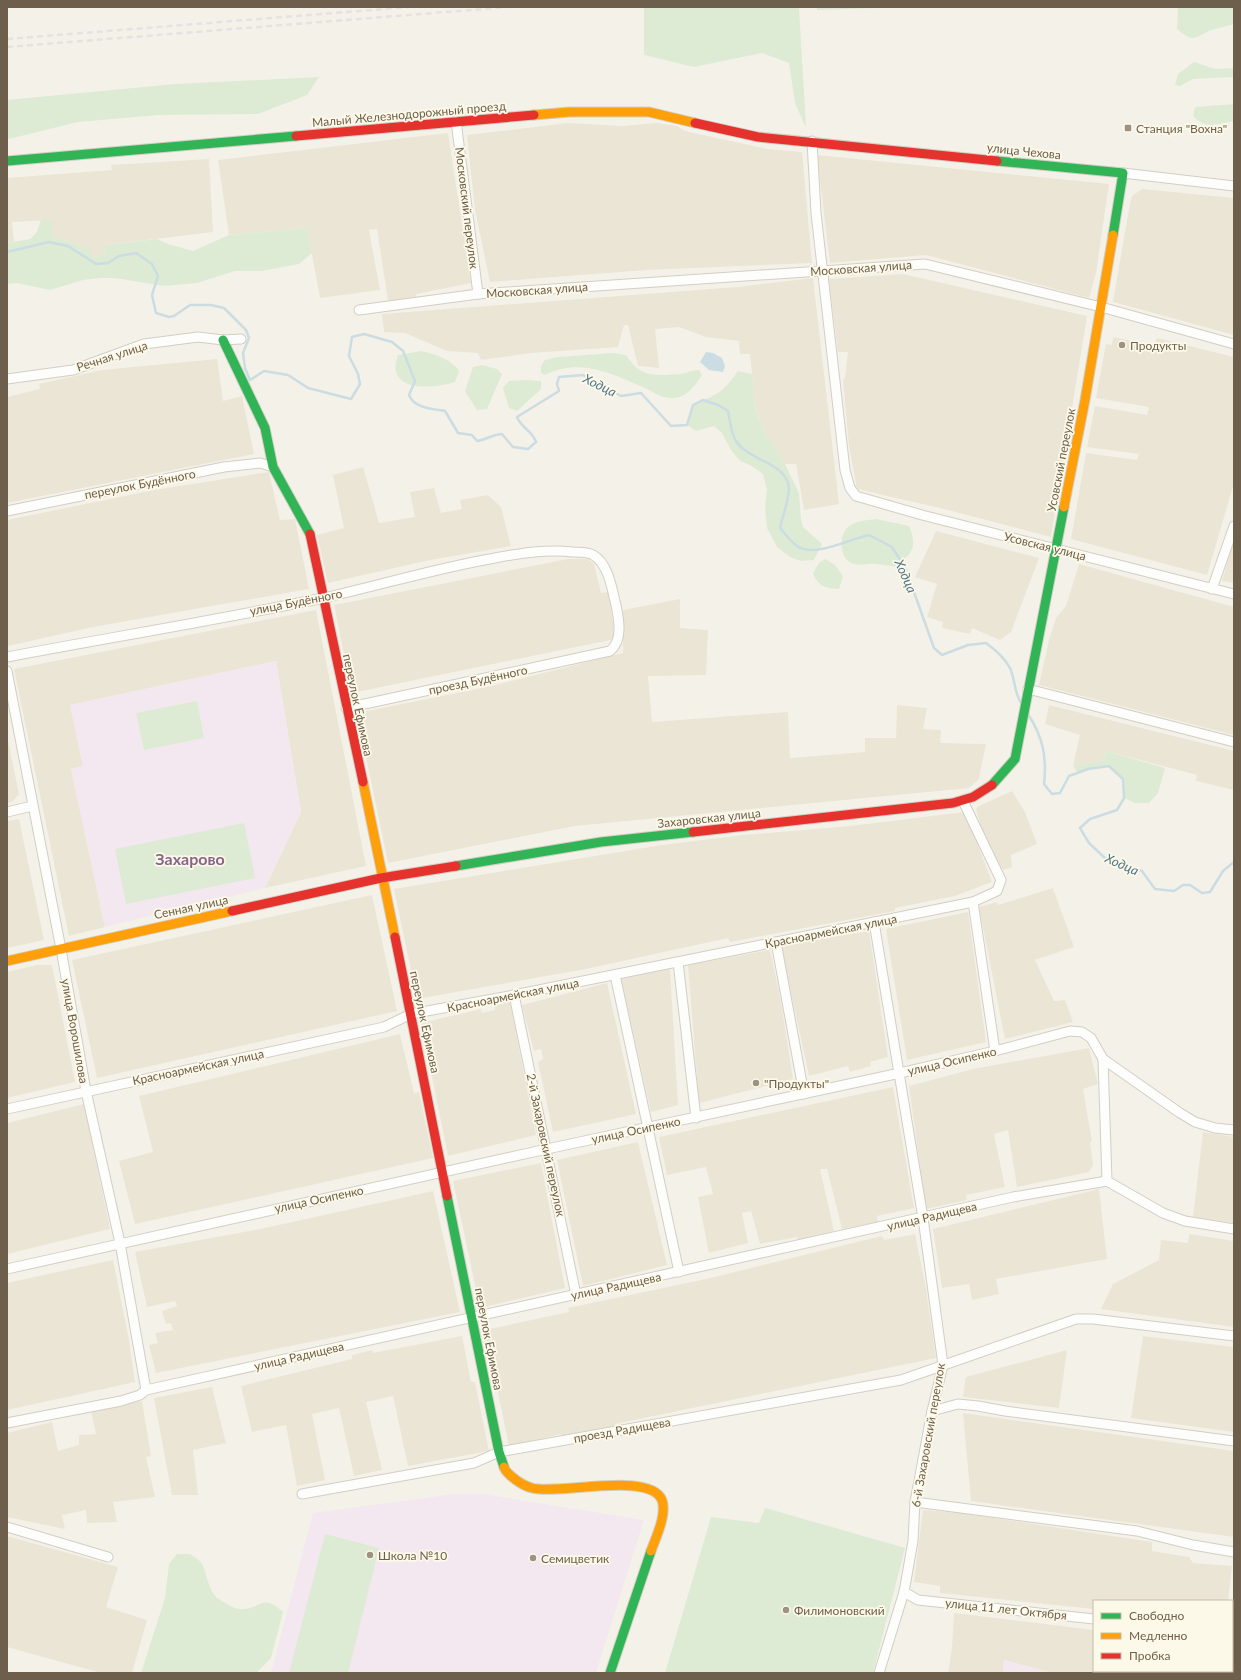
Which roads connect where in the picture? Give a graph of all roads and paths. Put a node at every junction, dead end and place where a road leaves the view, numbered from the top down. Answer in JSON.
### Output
{"nodes":[{"id":1,"x":456,"y":121,"type":"junction"},
{"id":2,"x":812,"y":141,"type":"junction"},
{"id":3,"x":7,"y":161,"type":"edge"},
{"id":4,"x":1123,"y":173,"type":"junction"},
{"id":5,"x":1234,"y":186,"type":"edge"},
{"id":6,"x":822,"y":270,"type":"junction"},
{"id":7,"x":478,"y":294,"type":"junction"},
{"id":8,"x":1101,"y":307,"type":"junction"},
{"id":9,"x":359,"y":310,"type":"dead end"},
{"id":10,"x":241,"y":339,"type":"dead end"},
{"id":11,"x":223,"y":340,"type":"junction"},
{"id":12,"x":1234,"y":344,"type":"edge"},
{"id":13,"x":7,"y":379,"type":"edge"},
{"id":14,"x":273,"y":467,"type":"junction"},
{"id":15,"x":7,"y":511,"type":"edge"},
{"id":16,"x":1234,"y":526,"type":"edge"},
{"id":17,"x":1056,"y":549,"type":"junction"},
{"id":18,"x":1212,"y":589,"type":"junction"},
{"id":19,"x":1234,"y":594,"type":"edge"},
{"id":20,"x":323,"y":598,"type":"junction"},
{"id":21,"x":610,"y":651,"type":"joint"},
{"id":22,"x":7,"y":657,"type":"edge"},
{"id":23,"x":7,"y":672,"type":"edge"},
{"id":24,"x":1028,"y":689,"type":"junction"},
{"id":25,"x":346,"y":708,"type":"junction"},
{"id":26,"x":1234,"y":742,"type":"edge"},
{"id":27,"x":1017,"y":750,"type":"joint"},
{"id":28,"x":963,"y":801,"type":"junction"},
{"id":29,"x":32,"y":806,"type":"junction"},
{"id":30,"x":7,"y":812,"type":"edge"},
{"id":31,"x":381,"y":878,"type":"junction"},
{"id":32,"x":973,"y":902,"type":"junction"},
{"id":33,"x":874,"y":922,"type":"junction"},
{"id":34,"x":776,"y":942,"type":"junction"},
{"id":35,"x":61,"y":949,"type":"junction"},
{"id":36,"x":7,"y":961,"type":"edge"},
{"id":37,"x":678,"y":962,"type":"junction"},
{"id":38,"x":615,"y":975,"type":"junction"},
{"id":39,"x":514,"y":995,"type":"junction"},
{"id":40,"x":411,"y":1014,"type":"junction"},
{"id":41,"x":995,"y":1051,"type":"junction"},
{"id":42,"x":1103,"y":1059,"type":"junction"},
{"id":43,"x":900,"y":1073,"type":"junction"},
{"id":44,"x":86,"y":1091,"type":"junction"},
{"id":45,"x":804,"y":1094,"type":"junction"},
{"id":46,"x":7,"y":1109,"type":"edge"},
{"id":47,"x":696,"y":1118,"type":"junction"},
{"id":48,"x":648,"y":1128,"type":"junction"},
{"id":49,"x":1234,"y":1130,"type":"edge"},
{"id":50,"x":547,"y":1149,"type":"junction"},
{"id":51,"x":443,"y":1173,"type":"junction"},
{"id":52,"x":1107,"y":1181,"type":"junction"},
{"id":53,"x":923,"y":1218,"type":"junction"},
{"id":54,"x":1234,"y":1229,"type":"edge"},
{"id":55,"x":120,"y":1242,"type":"junction"},
{"id":56,"x":7,"y":1269,"type":"edge"},
{"id":57,"x":679,"y":1272,"type":"junction"},
{"id":58,"x":576,"y":1294,"type":"junction"},
{"id":59,"x":473,"y":1317,"type":"junction"},
{"id":60,"x":1234,"y":1336,"type":"edge"},
{"id":61,"x":943,"y":1365,"type":"junction"},
{"id":62,"x":146,"y":1390,"type":"junction"},
{"id":63,"x":932,"y":1411,"type":"junction"},
{"id":64,"x":7,"y":1423,"type":"edge"},
{"id":65,"x":1234,"y":1441,"type":"edge"},
{"id":66,"x":499,"y":1452,"type":"junction"},
{"id":67,"x":302,"y":1494,"type":"dead end"},
{"id":68,"x":915,"y":1502,"type":"junction"},
{"id":69,"x":7,"y":1527,"type":"edge"},
{"id":70,"x":1234,"y":1552,"type":"edge"},
{"id":71,"x":108,"y":1557,"type":"dead end"},
{"id":72,"x":904,"y":1592,"type":"junction"},
{"id":73,"x":1093,"y":1619,"type":"edge"},
{"id":74,"x":1234,"y":1619,"type":"edge"},
{"id":75,"x":1233,"y":1633,"type":"edge"},
{"id":76,"x":610,"y":1673,"type":"edge"},
{"id":77,"x":879,"y":1673,"type":"edge"}],
"edges":[{"from":1,"to":2,"type":"street","name":"Малый Железнодорожный проезд"},
{"from":1,"to":3,"type":"street","name":"Малый Железнодорожный проезд"},
{"from":1,"to":7,"type":"street","name":"Московский переулок"},
{"from":2,"to":4,"type":"street","name":"улица Чехова"},
{"from":2,"to":6,"type":"street"},
{"from":4,"to":5,"type":"street","name":"улица Чехова"},
{"from":4,"to":8,"type":"street","name":"Усовский переулок"},
{"from":6,"to":7,"type":"street","name":"Московская улица"},
{"from":6,"to":8,"type":"street","name":"Московская улица"},
{"from":6,"to":17,"type":"street","name":"Усовская улица"},
{"from":7,"to":9,"type":"street","name":"Московская улица"},
{"from":8,"to":12,"type":"street","name":"Московская улица"},
{"from":8,"to":17,"type":"street","name":"Усовский переулок"},
{"from":10,"to":11,"type":"street","name":"Речная улица"},
{"from":11,"to":13,"type":"street","name":"Речная улица"},
{"from":11,"to":14,"type":"street","name":"переулок Ефимова"},
{"from":14,"to":15,"type":"street","name":"переулок Будённого"},
{"from":14,"to":20,"type":"street","name":"переулок Ефимова"},
{"from":16,"to":18,"type":"street"},
{"from":17,"to":18,"type":"street","name":"Усовская улица"},
{"from":17,"to":24,"type":"street","name":"Усовский переулок"},
{"from":18,"to":19,"type":"street","name":"Усовская улица"},
{"from":20,"to":21,"type":"street","name":"улица Будённого"},
{"from":20,"to":22,"type":"street","name":"улица Будённого"},
{"from":20,"to":25,"type":"street","name":"переулок Ефимова"},
{"from":21,"to":25,"type":"street","name":"проезд Будённого"},
{"from":23,"to":29,"type":"street","name":"улица Ворошилова"},
{"from":24,"to":26,"type":"street"},
{"from":24,"to":27,"type":"street","name":"Усовский переулок"},
{"from":25,"to":31,"type":"street","name":"переулок Ефимова"},
{"from":27,"to":28,"type":"street","name":"Захаровская улица"},
{"from":28,"to":31,"type":"street","name":"Захаровская улица"},
{"from":28,"to":32,"type":"street","name":"Красноармейская улица"},
{"from":29,"to":30,"type":"street"},
{"from":29,"to":35,"type":"street","name":"улица Ворошилова"},
{"from":31,"to":35,"type":"street","name":"Сенная улица"},
{"from":31,"to":40,"type":"street","name":"переулок Ефимова"},
{"from":32,"to":33,"type":"street","name":"Красноармейская улица"},
{"from":32,"to":41,"type":"street"},
{"from":33,"to":34,"type":"street","name":"Красноармейская улица"},
{"from":33,"to":43,"type":"street","name":"6-й Захаровский переулок"},
{"from":34,"to":37,"type":"street","name":"Красноармейская улица"},
{"from":34,"to":45,"type":"street"},
{"from":35,"to":36,"type":"street","name":"Сенная улица"},
{"from":35,"to":44,"type":"street","name":"улица Ворошилова"},
{"from":37,"to":38,"type":"street","name":"Красноармейская улица"},
{"from":37,"to":47,"type":"street"},
{"from":38,"to":39,"type":"street","name":"Красноармейская улица"},
{"from":38,"to":48,"type":"street"},
{"from":39,"to":40,"type":"street","name":"Красноармейская улица"},
{"from":39,"to":50,"type":"street","name":"2-й Захаровский переулок"},
{"from":40,"to":44,"type":"street","name":"Красноармейская улица"},
{"from":40,"to":51,"type":"street","name":"переулок Ефимова"},
{"from":41,"to":42,"type":"street","name":"улица Осипенко"},
{"from":41,"to":43,"type":"street","name":"улица Осипенко"},
{"from":42,"to":49,"type":"street","name":"улица Осипенко"},
{"from":42,"to":52,"type":"street"},
{"from":43,"to":45,"type":"street","name":"улица Осипенко"},
{"from":43,"to":53,"type":"street","name":"6-й Захаровский переулок"},
{"from":44,"to":46,"type":"street","name":"Красноармейская улица"},
{"from":44,"to":55,"type":"street","name":"улица Ворошилова"},
{"from":45,"to":47,"type":"street","name":"улица Осипенко"},
{"from":47,"to":48,"type":"street","name":"улица Осипенко"},
{"from":48,"to":50,"type":"street","name":"улица Осипенко"},
{"from":48,"to":57,"type":"street"},
{"from":50,"to":51,"type":"street","name":"улица Осипенко"},
{"from":50,"to":58,"type":"street","name":"2-й Захаровский переулок"},
{"from":51,"to":55,"type":"street","name":"улица Осипенко"},
{"from":51,"to":59,"type":"street","name":"переулок Ефимова"},
{"from":52,"to":53,"type":"street","name":"улица Радищева"},
{"from":52,"to":54,"type":"street"},
{"from":53,"to":57,"type":"street","name":"улица Радищева"},
{"from":53,"to":61,"type":"street","name":"6-й Захаровский переулок"},
{"from":55,"to":56,"type":"street","name":"улица Осипенко"},
{"from":55,"to":62,"type":"street","name":"улица Ворошилова"},
{"from":57,"to":58,"type":"street","name":"улица Радищева"},
{"from":58,"to":59,"type":"street","name":"улица Радищева"},
{"from":59,"to":62,"type":"street","name":"улица Радищева"},
{"from":59,"to":66,"type":"street","name":"переулок Ефимова"},
{"from":60,"to":61,"type":"street","name":"проезд Радищева"},
{"from":61,"to":63,"type":"street","name":"6-й Захаровский переулок"},
{"from":61,"to":66,"type":"street","name":"проезд Радищева"},
{"from":62,"to":64,"type":"street","name":"улица Радищева"},
{"from":63,"to":65,"type":"street"},
{"from":63,"to":68,"type":"street","name":"6-й Захаровский переулок"},
{"from":66,"to":67,"type":"street","name":"проезд Радищева"},
{"from":66,"to":76,"type":"street","name":"переулок Ефимова"},
{"from":68,"to":70,"type":"street"},
{"from":68,"to":72,"type":"street","name":"6-й Захаровский переулок"},
{"from":69,"to":71,"type":"street"},
{"from":72,"to":73,"type":"street","name":"улица 11 лет Октября"},
{"from":72,"to":77,"type":"street","name":"6-й Захаровский переулок"},
{"from":74,"to":75,"type":"street"}]}
